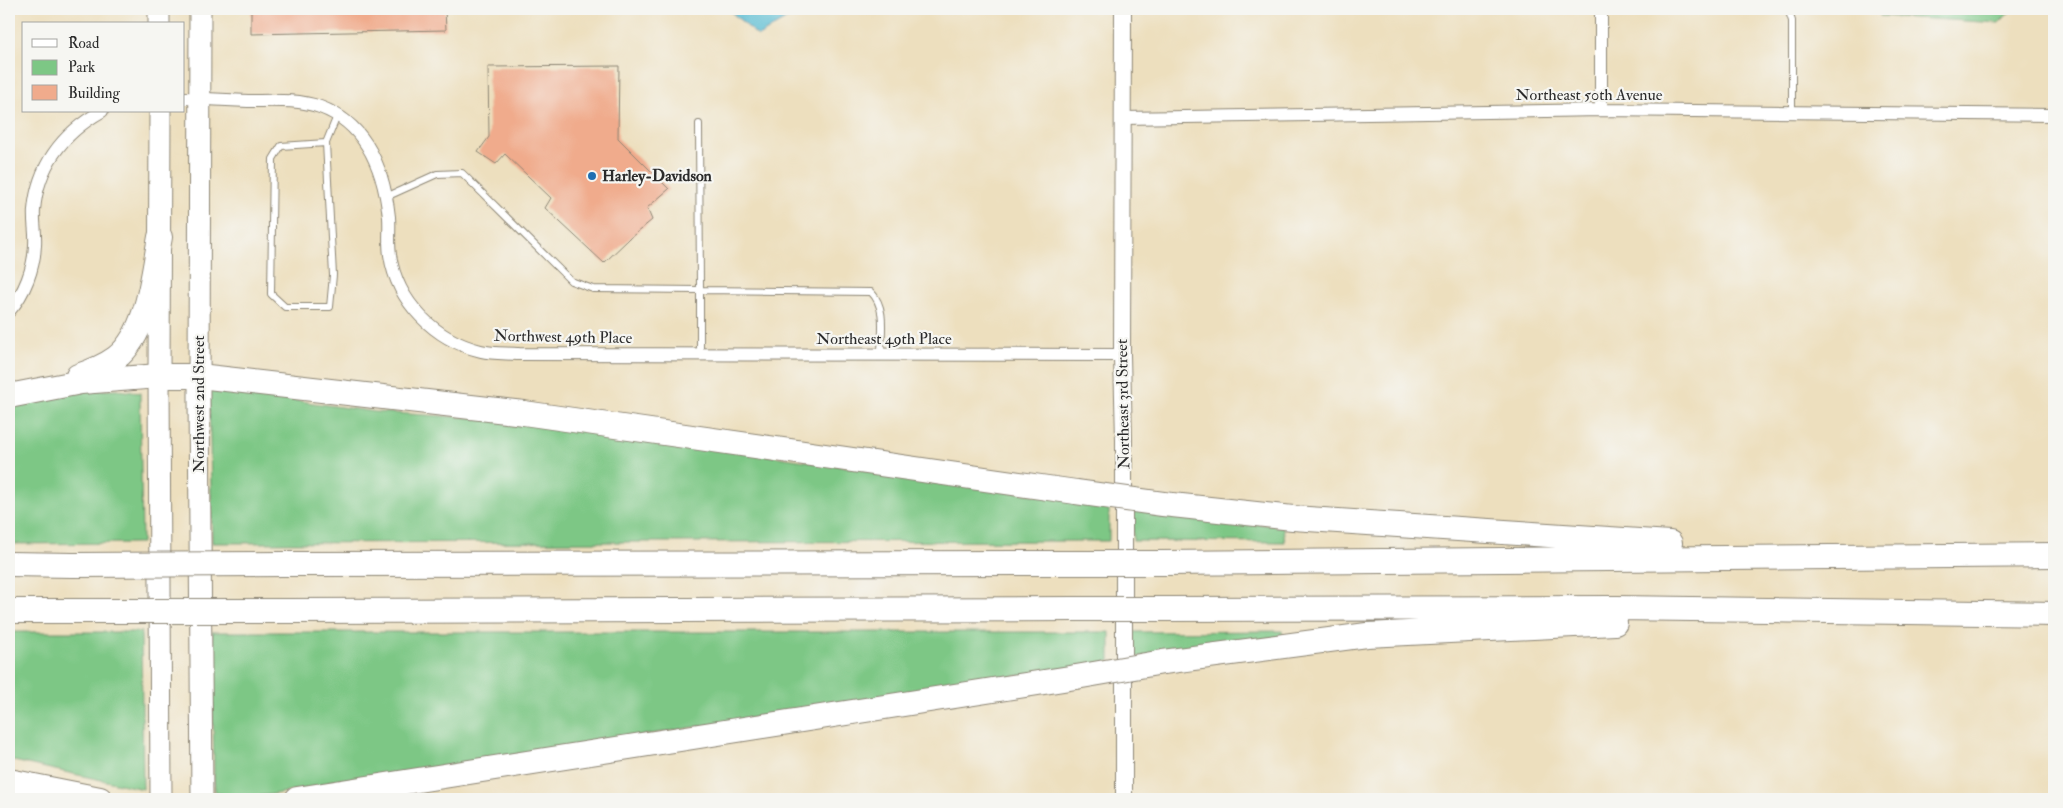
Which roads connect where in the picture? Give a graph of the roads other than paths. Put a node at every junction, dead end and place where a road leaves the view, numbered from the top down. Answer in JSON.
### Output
{"nodes":[{"id":1,"x":159,"y":9,"type":"edge"},
{"id":2,"x":200,"y":9,"type":"edge"},
{"id":3,"x":1124,"y":9,"type":"edge"},
{"id":4,"x":1601,"y":9,"type":"edge"},
{"id":5,"x":1789,"y":9,"type":"edge"},
{"id":6,"x":159,"y":22,"type":"edge"},
{"id":7,"x":192,"y":98,"type":"edge"},
{"id":8,"x":1601,"y":110,"type":"junction"},
{"id":9,"x":100,"y":112,"type":"edge"},
{"id":10,"x":160,"y":112,"type":"edge"},
{"id":11,"x":1792,"y":112,"type":"junction"},
{"id":12,"x":2054,"y":115,"type":"edge"},
{"id":13,"x":337,"y":116,"type":"junction"},
{"id":14,"x":1123,"y":118,"type":"junction"},
{"id":15,"x":699,"y":124,"type":"dead end"},
{"id":16,"x":326,"y":143,"type":"junction"},
{"id":17,"x":386,"y":197,"type":"junction"},
{"id":18,"x":160,"y":237,"type":"junction"},
{"id":19,"x":700,"y":290,"type":"junction"},
{"id":20,"x":9,"y":311,"type":"edge"},
{"id":21,"x":647,"y":354,"type":"joint"},
{"id":22,"x":700,"y":354,"type":"junction"},
{"id":23,"x":881,"y":355,"type":"junction"},
{"id":24,"x":1122,"y":356,"type":"junction"},
{"id":25,"x":159,"y":376,"type":"junction"},
{"id":26,"x":199,"y":376,"type":"junction"},
{"id":27,"x":34,"y":391,"type":"junction"},
{"id":28,"x":9,"y":396,"type":"edge"},
{"id":29,"x":2054,"y":554,"type":"edge"},
{"id":30,"x":1862,"y":555,"type":"junction"},
{"id":31,"x":9,"y":564,"type":"edge"},
{"id":32,"x":9,"y":611,"type":"edge"},
{"id":33,"x":1869,"y":612,"type":"junction"},
{"id":34,"x":2054,"y":614,"type":"edge"},
{"id":35,"x":9,"y":781,"type":"edge"},
{"id":36,"x":100,"y":799,"type":"edge"},
{"id":37,"x":161,"y":799,"type":"edge"},
{"id":38,"x":202,"y":799,"type":"edge"},
{"id":39,"x":297,"y":799,"type":"edge"},
{"id":40,"x":1124,"y":799,"type":"edge"}],
"edges":[{"from":1,"to":6,"type":"main road"},
{"from":2,"to":7,"type":"main road","name":"Northwest 2nd Street"},
{"from":3,"to":14,"type":"street","name":"Northeast 3rd Street"},
{"from":4,"to":8,"type":"street"},
{"from":5,"to":11,"type":"lane"},
{"from":7,"to":13,"type":"street","name":"Northwest 49th Place"},
{"from":7,"to":26,"type":"main road","name":"Northwest 2nd Street"},
{"from":8,"to":11,"type":"street","name":"Northeast 50th Avenue"},
{"from":8,"to":14,"type":"street","name":"Northeast 50th Avenue"},
{"from":9,"to":20,"type":"street"},
{"from":10,"to":18,"type":"main road"},
{"from":11,"to":12,"type":"street","name":"Northeast 50th Avenue"},
{"from":13,"to":16,"type":"lane"},
{"from":13,"to":17,"type":"street","name":"Northwest 49th Place"},
{"from":14,"to":24,"type":"street","name":"Northeast 3rd Street"},
{"from":15,"to":19,"type":"lane"},
{"from":16,"to":16,"type":"lane"},
{"from":17,"to":19,"type":"lane"},
{"from":17,"to":21,"type":"street","name":"Northwest 49th Place"},
{"from":18,"to":25,"type":"main road"},
{"from":18,"to":27,"type":"highway"},
{"from":19,"to":22,"type":"lane"},
{"from":19,"to":23,"type":"lane"},
{"from":21,"to":22,"type":"street","name":"Northeast 49th Place"},
{"from":22,"to":23,"type":"street","name":"Northeast 49th Place"},
{"from":23,"to":24,"type":"street","name":"Northeast 49th Place"},
{"from":24,"to":40,"type":"street","name":"Northeast 3rd Street"},
{"from":25,"to":26,"type":"highway"},
{"from":25,"to":27,"type":"highway"},
{"from":25,"to":37,"type":"main road"},
{"from":26,"to":30,"type":"highway","bridge":true},
{"from":26,"to":38,"type":"main road","name":"Northwest 2nd Street"},
{"from":27,"to":28,"type":"highway"},
{"from":29,"to":30,"type":"highway"},
{"from":30,"to":31,"type":"highway","bridge":true},
{"from":32,"to":33,"type":"highway","bridge":true},
{"from":33,"to":34,"type":"highway"},
{"from":33,"to":39,"type":"highway","bridge":true},
{"from":35,"to":36,"type":"highway"}]}
